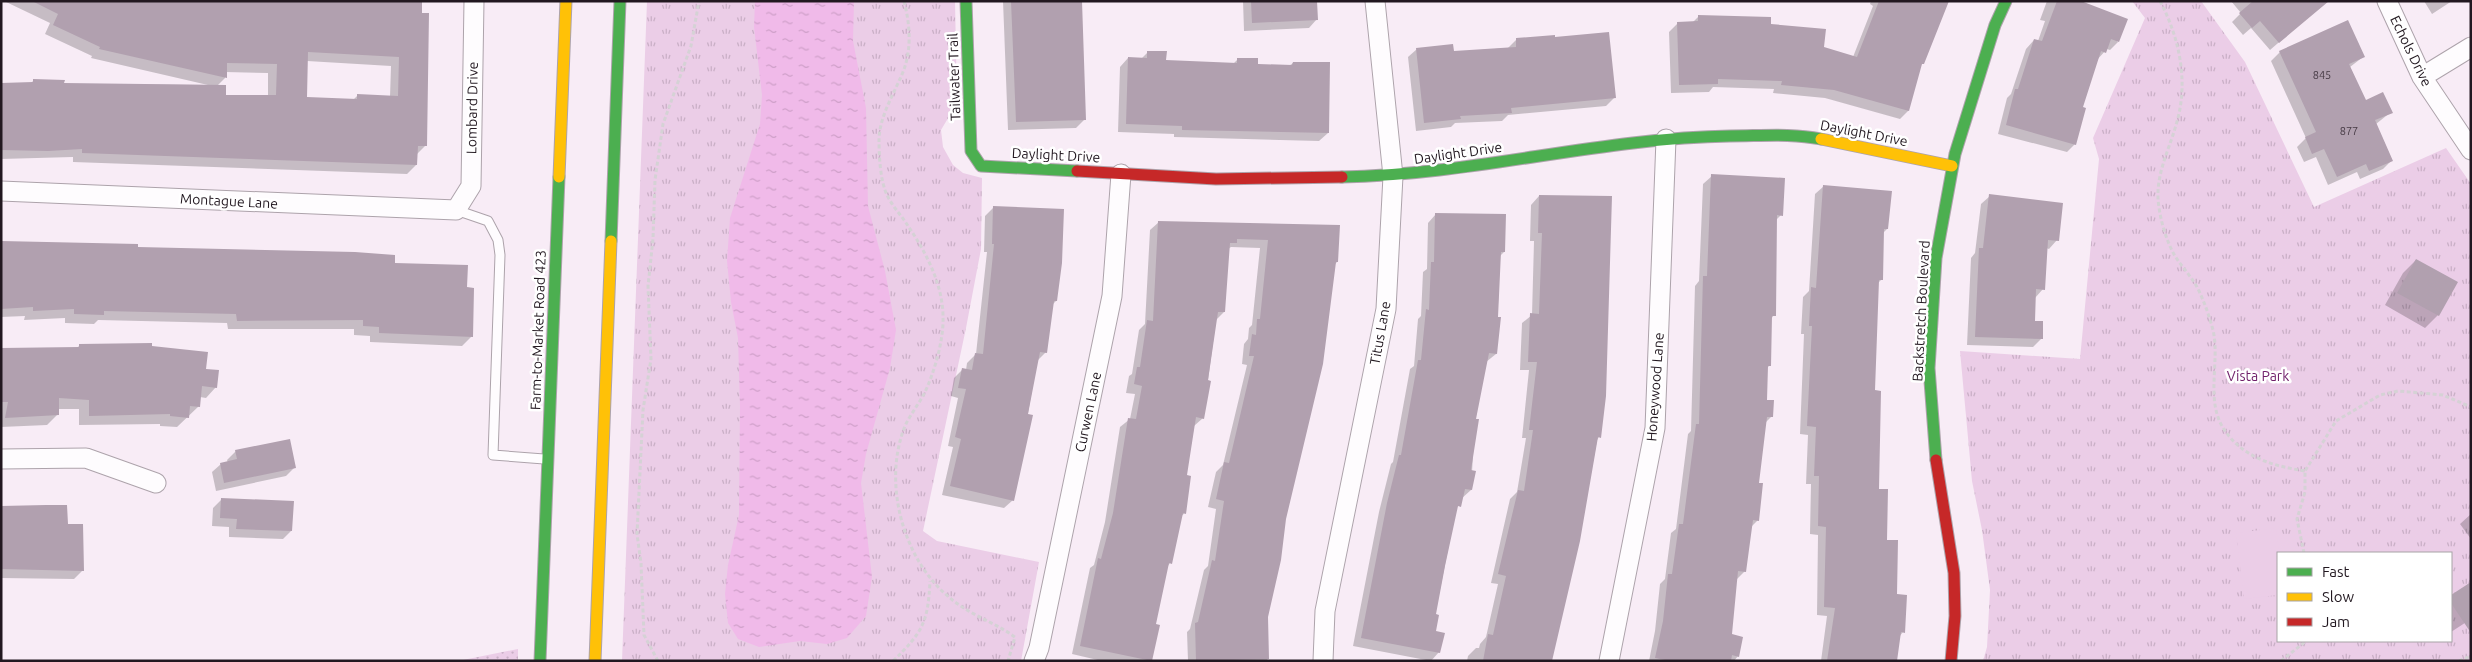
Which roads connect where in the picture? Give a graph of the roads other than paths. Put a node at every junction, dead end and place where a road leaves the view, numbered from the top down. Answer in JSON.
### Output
{"nodes":[{"id":1,"x":474,"y":1,"type":"edge"},
{"id":2,"x":566,"y":1,"type":"edge"},
{"id":3,"x":620,"y":1,"type":"edge"},
{"id":4,"x":966,"y":1,"type":"edge"},
{"id":5,"x":1376,"y":1,"type":"edge"},
{"id":6,"x":2006,"y":1,"type":"edge"},
{"id":7,"x":2387,"y":1,"type":"edge"},
{"id":8,"x":2471,"y":47,"type":"edge"},
{"id":9,"x":2422,"y":77,"type":"junction"},
{"id":10,"x":1666,"y":139,"type":"junction"},
{"id":11,"x":2471,"y":150,"type":"edge"},
{"id":12,"x":971,"y":151,"type":"joint"},
{"id":13,"x":1952,"y":166,"type":"junction"},
{"id":14,"x":1121,"y":174,"type":"junction"},
{"id":15,"x":1393,"y":176,"type":"junction"},
{"id":16,"x":1,"y":191,"type":"edge"},
{"id":17,"x":456,"y":210,"type":"junction"},
{"id":18,"x":1,"y":459,"type":"edge"},
{"id":19,"x":549,"y":460,"type":"junction"},
{"id":20,"x":156,"y":483,"type":"dead end"},
{"id":21,"x":1039,"y":656,"type":"edge"},
{"id":22,"x":540,"y":661,"type":"edge"},
{"id":23,"x":595,"y":661,"type":"edge"},
{"id":24,"x":1323,"y":661,"type":"edge"},
{"id":25,"x":1609,"y":661,"type":"edge"},
{"id":26,"x":1950,"y":661,"type":"edge"}],
"edges":[{"from":1,"to":17,"type":"street","name":"Lombard Drive"},
{"from":2,"to":19,"type":"street","name":"Farm-to-Market Road 423"},
{"from":3,"to":23,"type":"street"},
{"from":4,"to":12,"type":"street","name":"Tailwater Trail"},
{"from":5,"to":15,"type":"street","name":"Titus Lane"},
{"from":6,"to":13,"type":"street","name":"Backstretch Boulevard"},
{"from":7,"to":9,"type":"street","name":"Echols Drive"},
{"from":8,"to":9,"type":"street"},
{"from":9,"to":11,"type":"street","name":"Echols Drive"},
{"from":10,"to":13,"type":"street","name":"Daylight Drive"},
{"from":10,"to":15,"type":"street","name":"Daylight Drive"},
{"from":10,"to":25,"type":"street","name":"Honeywood Lane"},
{"from":12,"to":14,"type":"street","name":"Daylight Drive"},
{"from":13,"to":26,"type":"street","name":"Backstretch Boulevard"},
{"from":14,"to":15,"type":"street","name":"Daylight Drive"},
{"from":14,"to":21,"type":"street","name":"Curwen Lane"},
{"from":15,"to":24,"type":"street","name":"Titus Lane"},
{"from":16,"to":17,"type":"street","name":"Montague Lane"},
{"from":17,"to":19,"type":"lane"},
{"from":18,"to":20,"type":"street"},
{"from":19,"to":22,"type":"street","name":"Farm-to-Market Road 423"}]}
